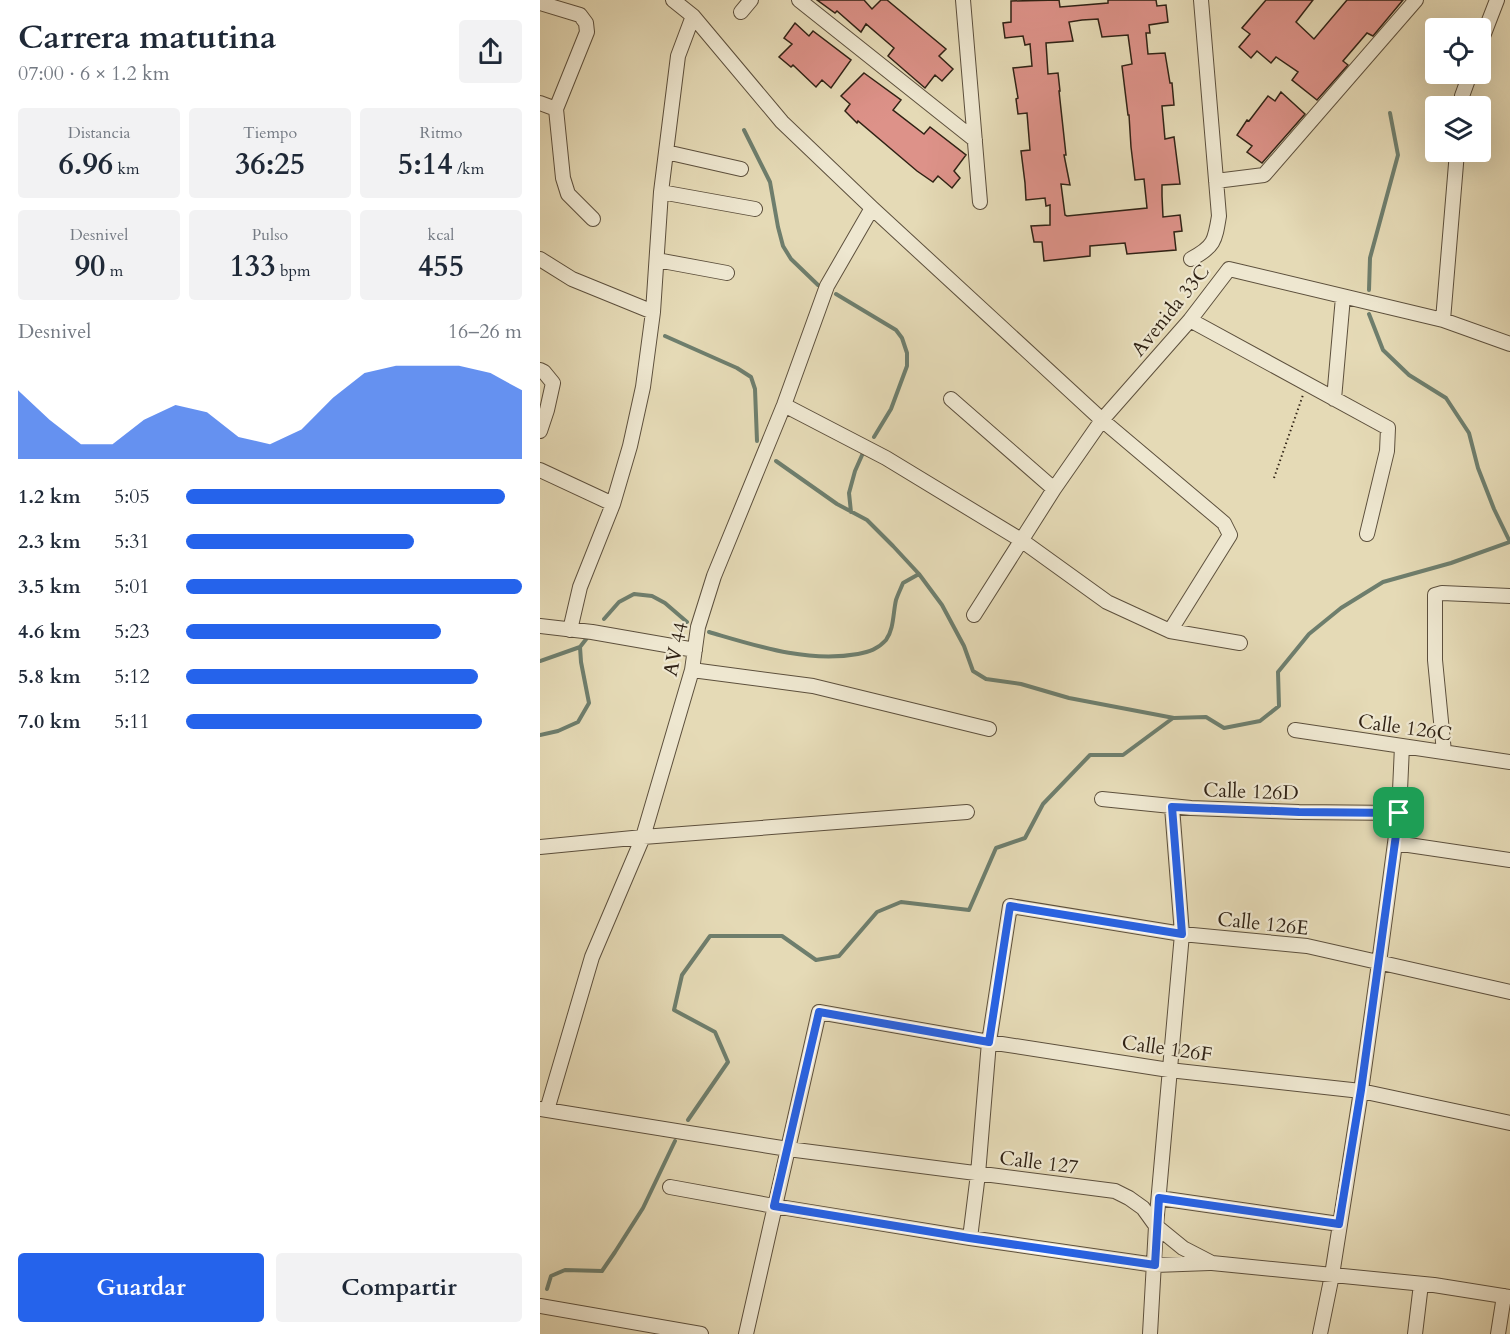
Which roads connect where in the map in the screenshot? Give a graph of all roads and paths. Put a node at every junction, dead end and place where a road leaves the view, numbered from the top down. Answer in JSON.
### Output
{"nodes":[{"id":1,"x":672,"y":0,"type":"edge"},
{"id":2,"x":751,"y":0,"type":"edge"},
{"id":3,"x":800,"y":0,"type":"edge"},
{"id":4,"x":963,"y":0,"type":"edge"},
{"id":5,"x":1201,"y":0,"type":"edge"},
{"id":6,"x":1416,"y":0,"type":"edge"},
{"id":7,"x":1497,"y":0,"type":"edge"},
{"id":8,"x":540,"y":3,"type":"edge"},
{"id":9,"x":741,"y":12,"type":"dead end"},
{"id":10,"x":693,"y":16,"type":"junction"},
{"id":11,"x":1490,"y":18,"type":"edge"},
{"id":12,"x":540,"y":103,"type":"edge"},
{"id":13,"x":556,"y":109,"type":"junction"},
{"id":14,"x":975,"y":140,"type":"junction"},
{"id":15,"x":666,"y":152,"type":"junction"},
{"id":16,"x":1456,"y":162,"type":"edge"},
{"id":17,"x":741,"y":169,"type":"dead end"},
{"id":18,"x":1216,"y":181,"type":"junction"},
{"id":19,"x":661,"y":192,"type":"junction"},
{"id":20,"x":980,"y":202,"type":"dead end"},
{"id":21,"x":872,"y":208,"type":"junction"},
{"id":22,"x":755,"y":209,"type":"dead end"},
{"id":23,"x":593,"y":219,"type":"dead end"},
{"id":24,"x":540,"y":259,"type":"edge"},
{"id":25,"x":1191,"y":259,"type":"dead end"},
{"id":26,"x":657,"y":260,"type":"junction"},
{"id":27,"x":727,"y":273,"type":"dead end"},
{"id":28,"x":1343,"y":297,"type":"junction"},
{"id":29,"x":653,"y":312,"type":"junction"},
{"id":30,"x":1190,"y":320,"type":"junction"},
{"id":31,"x":1443,"y":320,"type":"junction"},
{"id":32,"x":1510,"y":344,"type":"edge"},
{"id":33,"x":540,"y":370,"type":"edge"},
{"id":34,"x":1307,"y":384,"type":"junction"},
{"id":35,"x":951,"y":399,"type":"dead end"},
{"id":36,"x":1334,"y":399,"type":"junction"},
{"id":37,"x":784,"y":405,"type":"junction"},
{"id":38,"x":1102,"y":420,"type":"junction"},
{"id":39,"x":540,"y":431,"type":"edge"},
{"id":40,"x":540,"y":470,"type":"edge"},
{"id":41,"x":1274,"y":478,"type":"dead end"},
{"id":42,"x":1054,"y":489,"type":"junction"},
{"id":43,"x":613,"y":504,"type":"junction"},
{"id":44,"x":1367,"y":534,"type":"dead end"},
{"id":45,"x":1021,"y":540,"type":"junction"},
{"id":46,"x":1510,"y":596,"type":"edge"},
{"id":47,"x":974,"y":615,"type":"dead end"},
{"id":48,"x":540,"y":626,"type":"edge"},
{"id":49,"x":570,"y":630,"type":"junction"},
{"id":50,"x":1170,"y":631,"type":"junction"},
{"id":51,"x":1240,"y":643,"type":"dead end"},
{"id":52,"x":695,"y":650,"type":"junction"},
{"id":53,"x":692,"y":670,"type":"junction"},
{"id":54,"x":989,"y":729,"type":"dead end"},
{"id":55,"x":1295,"y":730,"type":"dead end"},
{"id":56,"x":1402,"y":746,"type":"junction"},
{"id":57,"x":1443,"y":752,"type":"junction"},
{"id":58,"x":1510,"y":762,"type":"edge"},
{"id":59,"x":1102,"y":799,"type":"dead end"},
{"id":60,"x":1172,"y":807,"type":"junction"},
{"id":61,"x":967,"y":812,"type":"dead end"},
{"id":62,"x":1399,"y":813,"type":"junction"},
{"id":63,"x":643,"y":837,"type":"junction"},
{"id":64,"x":1395,"y":843,"type":"junction"},
{"id":65,"x":540,"y":847,"type":"edge"},
{"id":66,"x":1510,"y":860,"type":"edge"},
{"id":67,"x":1182,"y":934,"type":"junction"},
{"id":68,"x":1379,"y":963,"type":"junction"},
{"id":69,"x":1510,"y":992,"type":"edge"},
{"id":70,"x":989,"y":1042,"type":"junction"},
{"id":71,"x":1169,"y":1070,"type":"junction"},
{"id":72,"x":1361,"y":1090,"type":"junction"},
{"id":73,"x":543,"y":1109,"type":"edge"},
{"id":74,"x":1510,"y":1123,"type":"edge"},
{"id":75,"x":788,"y":1149,"type":"junction"},
{"id":76,"x":978,"y":1174,"type":"junction"},
{"id":77,"x":670,"y":1186,"type":"dead end"},
{"id":78,"x":1159,"y":1198,"type":"junction"},
{"id":79,"x":774,"y":1206,"type":"junction"},
{"id":80,"x":1339,"y":1224,"type":"junction"},
{"id":81,"x":1156,"y":1226,"type":"junction"},
{"id":82,"x":969,"y":1238,"type":"junction"},
{"id":83,"x":1212,"y":1263,"type":"junction"},
{"id":84,"x":1155,"y":1265,"type":"junction"},
{"id":85,"x":1332,"y":1275,"type":"junction"},
{"id":86,"x":1422,"y":1284,"type":"junction"},
{"id":87,"x":1507,"y":1296,"type":"edge"},
{"id":88,"x":540,"y":1306,"type":"edge"},
{"id":89,"x":701,"y":1334,"type":"edge"},
{"id":90,"x":746,"y":1334,"type":"edge"},
{"id":91,"x":1150,"y":1334,"type":"edge"},
{"id":92,"x":1320,"y":1334,"type":"edge"},
{"id":93,"x":1415,"y":1334,"type":"edge"},
{"id":94,"x":1498,"y":1334,"type":"edge"}],
"edges":[{"from":1,"to":10,"type":"street"},
{"from":2,"to":9,"type":"street"},
{"from":3,"to":14,"type":"street"},
{"from":4,"to":14,"type":"street"},
{"from":5,"to":18,"type":"street"},
{"from":6,"to":18,"type":"street"},
{"from":7,"to":11,"type":"street"},
{"from":8,"to":13,"type":"street"},
{"from":10,"to":15,"type":"street"},
{"from":10,"to":21,"type":"street"},
{"from":12,"to":13,"type":"street"},
{"from":13,"to":23,"type":"street"},
{"from":14,"to":20,"type":"street"},
{"from":15,"to":17,"type":"street"},
{"from":15,"to":19,"type":"street"},
{"from":16,"to":31,"type":"street"},
{"from":18,"to":25,"type":"street"},
{"from":19,"to":22,"type":"street"},
{"from":19,"to":26,"type":"street"},
{"from":21,"to":37,"type":"street","name":"AV 44"},
{"from":21,"to":38,"type":"street"},
{"from":24,"to":29,"type":"street"},
{"from":26,"to":27,"type":"street"},
{"from":26,"to":29,"type":"street"},
{"from":28,"to":30,"type":"street","name":"Avenida 33C"},
{"from":28,"to":31,"type":"street","name":"Avenida 33C"},
{"from":28,"to":36,"type":"street"},
{"from":29,"to":43,"type":"street"},
{"from":30,"to":34,"type":"street"},
{"from":30,"to":38,"type":"street","name":"Avenida 33C"},
{"from":31,"to":32,"type":"street","name":"Avenida 33C"},
{"from":33,"to":39,"type":"street"},
{"from":34,"to":36,"type":"street"},
{"from":34,"to":41,"type":"path"},
{"from":35,"to":42,"type":"street"},
{"from":36,"to":44,"type":"street"},
{"from":37,"to":45,"type":"street"},
{"from":37,"to":52,"type":"street","name":"AV 44"},
{"from":38,"to":42,"type":"street","name":"Avenida 33C"},
{"from":38,"to":50,"type":"street"},
{"from":40,"to":43,"type":"street"},
{"from":42,"to":45,"type":"street","name":"Avenida 33C"},
{"from":43,"to":49,"type":"street"},
{"from":45,"to":47,"type":"street","name":"Avenida 33C"},
{"from":45,"to":50,"type":"street"},
{"from":46,"to":57,"type":"street"},
{"from":48,"to":49,"type":"street"},
{"from":49,"to":52,"type":"street"},
{"from":50,"to":51,"type":"street"},
{"from":52,"to":53,"type":"street","name":"AV 44"},
{"from":53,"to":54,"type":"street"},
{"from":53,"to":63,"type":"street","name":"AV 44"},
{"from":55,"to":56,"type":"street","name":"Calle 126C"},
{"from":56,"to":57,"type":"street","name":"Calle 126C"},
{"from":56,"to":62,"type":"street"},
{"from":57,"to":58,"type":"street","name":"Calle 126C"},
{"from":59,"to":60,"type":"street","name":"Calle 126D"},
{"from":60,"to":62,"type":"street","name":"Calle 126D"},
{"from":60,"to":67,"type":"street"},
{"from":61,"to":63,"type":"street"},
{"from":62,"to":64,"type":"street"},
{"from":63,"to":65,"type":"street"},
{"from":63,"to":73,"type":"street","name":"AV 44"},
{"from":64,"to":66,"type":"street"},
{"from":64,"to":68,"type":"street"},
{"from":67,"to":68,"type":"street","name":"Calle 126E"},
{"from":67,"to":70,"type":"street","name":"Calle 126E"},
{"from":67,"to":71,"type":"street"},
{"from":68,"to":69,"type":"street","name":"Calle 126E"},
{"from":68,"to":72,"type":"street"},
{"from":70,"to":71,"type":"street","name":"Calle 126F"},
{"from":70,"to":75,"type":"street","name":"Calle 126F"},
{"from":70,"to":76,"type":"street"},
{"from":71,"to":72,"type":"street","name":"Calle 126F"},
{"from":71,"to":78,"type":"street"},
{"from":72,"to":74,"type":"street","name":"Calle 126F"},
{"from":72,"to":80,"type":"street"},
{"from":73,"to":75,"type":"street","name":"Calle 127"},
{"from":75,"to":76,"type":"street","name":"Calle 127"},
{"from":75,"to":79,"type":"street"},
{"from":76,"to":81,"type":"street","name":"Calle 127"},
{"from":76,"to":82,"type":"street"},
{"from":77,"to":79,"type":"street"},
{"from":78,"to":80,"type":"street"},
{"from":78,"to":81,"type":"street"},
{"from":79,"to":82,"type":"street"},
{"from":79,"to":90,"type":"street"},
{"from":80,"to":85,"type":"street"},
{"from":81,"to":83,"type":"street","name":"Calle 127"},
{"from":81,"to":84,"type":"street"},
{"from":82,"to":84,"type":"street"},
{"from":83,"to":84,"type":"street"},
{"from":83,"to":85,"type":"street","name":"Calle 127"},
{"from":84,"to":91,"type":"street"},
{"from":85,"to":86,"type":"street","name":"Calle 127"},
{"from":85,"to":92,"type":"street"},
{"from":86,"to":87,"type":"street","name":"Calle 127"},
{"from":86,"to":93,"type":"street"},
{"from":87,"to":94,"type":"street"},
{"from":88,"to":89,"type":"street"}]}
